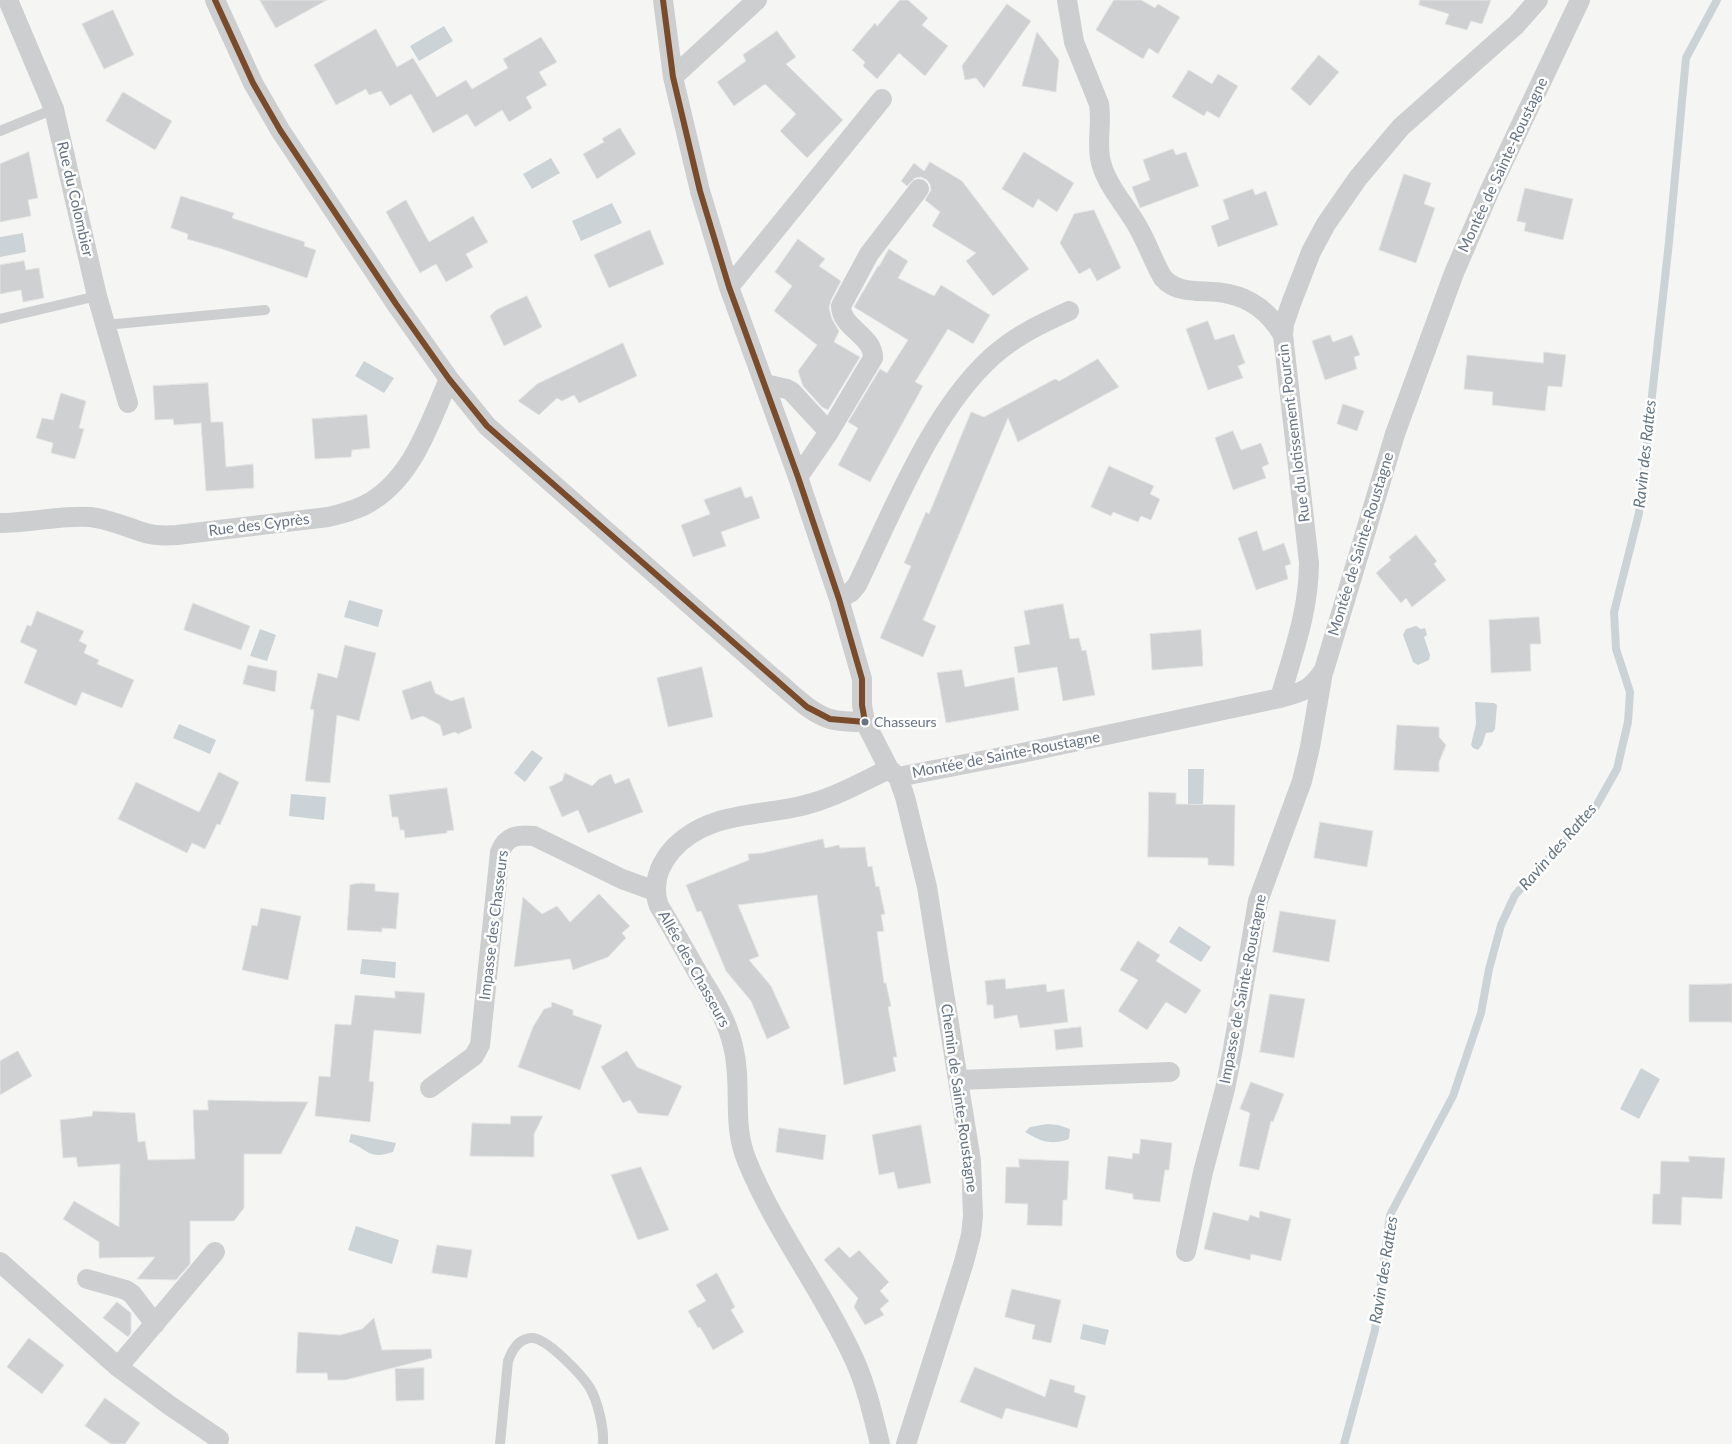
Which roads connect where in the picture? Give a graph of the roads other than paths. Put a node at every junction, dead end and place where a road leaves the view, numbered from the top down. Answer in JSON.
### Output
{"nodes":[{"id":1,"x":8,"y":0,"type":"edge"},
{"id":2,"x":216,"y":0,"type":"edge"},
{"id":3,"x":663,"y":0,"type":"edge"},
{"id":4,"x":757,"y":0,"type":"edge"},
{"id":5,"x":1067,"y":0,"type":"edge"},
{"id":6,"x":1538,"y":0,"type":"edge"},
{"id":7,"x":1580,"y":0,"type":"edge"},
{"id":8,"x":673,"y":77,"type":"junction"},
{"id":9,"x":882,"y":99,"type":"dead end"},
{"id":10,"x":54,"y":109,"type":"junction"},
{"id":11,"x":0,"y":131,"type":"edge"},
{"id":12,"x":919,"y":189,"type":"dead end"},
{"id":13,"x":730,"y":288,"type":"junction"},
{"id":14,"x":97,"y":296,"type":"junction"},
{"id":15,"x":265,"y":310,"type":"dead end"},
{"id":16,"x":1069,"y":311,"type":"dead end"},
{"id":17,"x":0,"y":319,"type":"edge"},
{"id":18,"x":106,"y":325,"type":"junction"},
{"id":19,"x":1283,"y":335,"type":"junction"},
{"id":20,"x":449,"y":379,"type":"junction"},
{"id":21,"x":765,"y":384,"type":"junction"},
{"id":22,"x":128,"y":403,"type":"dead end"},
{"id":23,"x":829,"y":432,"type":"junction"},
{"id":24,"x":798,"y":477,"type":"junction"},
{"id":25,"x":0,"y":523,"type":"edge"},
{"id":26,"x":839,"y":600,"type":"junction"},
{"id":27,"x":1324,"y":670,"type":"junction"},
{"id":28,"x":1280,"y":698,"type":"junction"},
{"id":29,"x":865,"y":722,"type":"junction"},
{"id":30,"x":893,"y":773,"type":"junction"},
{"id":31,"x":655,"y":891,"type":"junction"},
{"id":32,"x":1170,"y":1072,"type":"dead end"},
{"id":33,"x":959,"y":1080,"type":"junction"},
{"id":34,"x":430,"y":1088,"type":"dead end"},
{"id":35,"x":215,"y":1252,"type":"dead end"},
{"id":36,"x":1186,"y":1252,"type":"dead end"},
{"id":37,"x":0,"y":1262,"type":"edge"},
{"id":38,"x":87,"y":1279,"type":"dead end"},
{"id":39,"x":155,"y":1324,"type":"junction"},
{"id":40,"x":118,"y":1367,"type":"junction"},
{"id":41,"x":219,"y":1439,"type":"dead end"},
{"id":42,"x":500,"y":1444,"type":"edge"},
{"id":43,"x":603,"y":1444,"type":"edge"},
{"id":44,"x":880,"y":1444,"type":"edge"},
{"id":45,"x":906,"y":1444,"type":"edge"}],
"edges":[{"from":1,"to":10,"type":"street","name":"Rue du Colombier"},
{"from":2,"to":20,"type":"street"},
{"from":3,"to":8,"type":"street"},
{"from":4,"to":8,"type":"street"},
{"from":5,"to":19,"type":"street","name":"Rue du lotissement Pourcin"},
{"from":6,"to":19,"type":"street"},
{"from":7,"to":27,"type":"street","name":"Montée de Sainte-Roustagne"},
{"from":8,"to":13,"type":"street"},
{"from":9,"to":13,"type":"street"},
{"from":10,"to":11,"type":"lane"},
{"from":10,"to":14,"type":"street","name":"Rue du Colombier"},
{"from":12,"to":23,"type":"street"},
{"from":13,"to":21,"type":"street"},
{"from":14,"to":17,"type":"lane"},
{"from":14,"to":18,"type":"street","name":"Rue du Colombier"},
{"from":15,"to":18,"type":"lane"},
{"from":16,"to":26,"type":"street"},
{"from":18,"to":22,"type":"street","name":"Rue du Colombier"},
{"from":19,"to":28,"type":"street","name":"Rue du lotissement Pourcin"},
{"from":20,"to":25,"type":"street","name":"Rue des Cyprès"},
{"from":20,"to":29,"type":"street"},
{"from":21,"to":23,"type":"street"},
{"from":21,"to":24,"type":"street"},
{"from":23,"to":24,"type":"street"},
{"from":24,"to":26,"type":"street"},
{"from":26,"to":29,"type":"street"},
{"from":27,"to":28,"type":"street","name":"Montée de Sainte-Roustagne"},
{"from":27,"to":36,"type":"street","name":"Impasse de Sainte-Roustagne"},
{"from":28,"to":30,"type":"street","name":"Montée de Sainte-Roustagne"},
{"from":29,"to":30,"type":"street","name":"Chemin de Sainte-Roustagne"},
{"from":30,"to":31,"type":"street","name":"Allée des Chasseurs"},
{"from":30,"to":33,"type":"street","name":"Chemin de Sainte-Roustagne"},
{"from":31,"to":34,"type":"street","name":"Impasse des Chasseurs"},
{"from":31,"to":44,"type":"street","name":"Allée des Chasseurs"},
{"from":32,"to":33,"type":"street"},
{"from":33,"to":45,"type":"street","name":"Chemin de Sainte-Roustagne"},
{"from":35,"to":39,"type":"street"},
{"from":37,"to":40,"type":"street"},
{"from":38,"to":39,"type":"street"},
{"from":39,"to":40,"type":"street"},
{"from":40,"to":41,"type":"street"},
{"from":42,"to":43,"type":"lane"}]}
